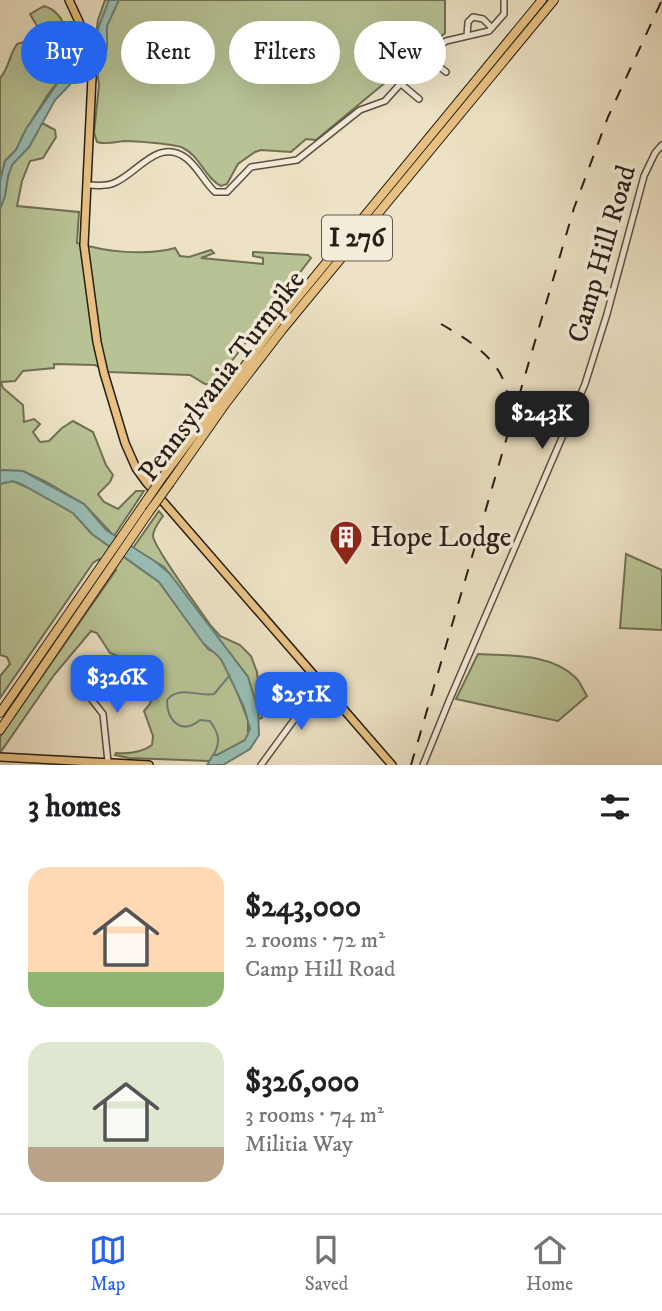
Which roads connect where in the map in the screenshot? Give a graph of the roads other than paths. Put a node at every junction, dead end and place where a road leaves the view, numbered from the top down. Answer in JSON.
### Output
{"nodes":[{"id":1,"x":69,"y":0,"type":"edge"},
{"id":2,"x":504,"y":0,"type":"edge"},
{"id":3,"x":542,"y":0,"type":"edge"},
{"id":4,"x":554,"y":0,"type":"edge"},
{"id":5,"x":492,"y":28,"type":"junction"},
{"id":6,"x":467,"y":36,"type":"junction"},
{"id":7,"x":446,"y":42,"type":"edge"},
{"id":8,"x":401,"y":84,"type":"joint"},
{"id":9,"x":419,"y":99,"type":"dead end"},
{"id":10,"x":662,"y":145,"type":"edge"},
{"id":11,"x":87,"y":185,"type":"junction"},
{"id":12,"x":167,"y":479,"type":"junction"},
{"id":13,"x":103,"y":570,"type":"junction"},
{"id":14,"x":321,"y":683,"type":"junction"},
{"id":15,"x":81,"y":686,"type":"dead end"},
{"id":16,"x":0,"y":713,"type":"edge"},
{"id":17,"x":0,"y":730,"type":"edge"},
{"id":18,"x":0,"y":757,"type":"edge"},
{"id":19,"x":108,"y":762,"type":"junction"},
{"id":20,"x":78,"y":763,"type":"edge"},
{"id":21,"x":149,"y":765,"type":"edge"},
{"id":22,"x":261,"y":765,"type":"edge"},
{"id":23,"x":392,"y":765,"type":"edge"},
{"id":24,"x":424,"y":765,"type":"edge"}],
"edges":[{"from":1,"to":11,"type":"main road"},
{"from":2,"to":5,"type":"street"},
{"from":3,"to":12,"type":"highway","name":"Pennsylvania Turnpike","number":"I 276"},
{"from":4,"to":12,"type":"highway","name":"Pennsylvania Turnpike","number":"I 276"},
{"from":5,"to":6,"type":"street"},
{"from":5,"to":6,"type":"street"},
{"from":6,"to":7,"type":"street"},
{"from":8,"to":9,"type":"street"},
{"from":8,"to":11,"type":"street"},
{"from":10,"to":24,"type":"street","name":"Camp Hill Road"},
{"from":11,"to":14,"type":"main road"},
{"from":12,"to":13,"type":"highway","name":"Pennsylvania Turnpike","number":"I 276","bridge":true},
{"from":13,"to":16,"type":"highway","name":"Pennsylvania Turnpike","number":"I 276"},
{"from":13,"to":17,"type":"highway","name":"Pennsylvania Turnpike","number":"I 276"},
{"from":14,"to":22,"type":"street"},
{"from":14,"to":23,"type":"main road"},
{"from":15,"to":19,"type":"street"},
{"from":18,"to":20,"type":"main road"},
{"from":19,"to":20,"type":"main road"},
{"from":19,"to":21,"type":"main road"}]}
